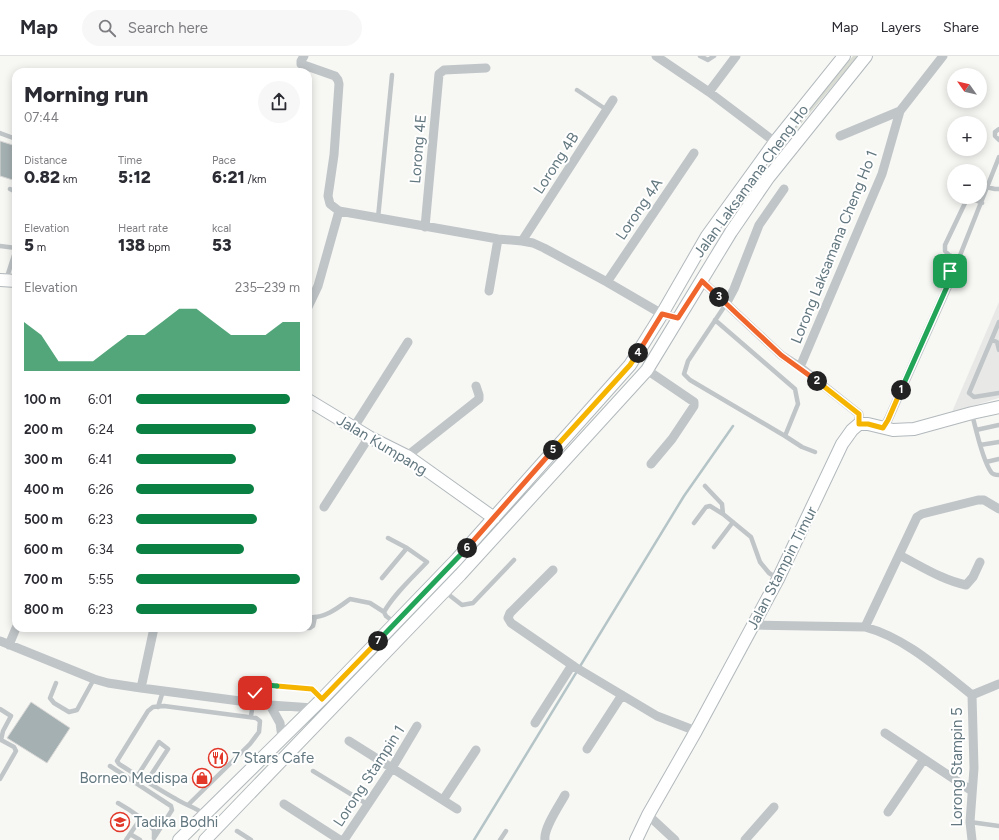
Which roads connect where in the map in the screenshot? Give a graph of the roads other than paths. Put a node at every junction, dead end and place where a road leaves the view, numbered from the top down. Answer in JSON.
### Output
{"nodes":[{"id":1,"x":304,"y":56,"type":"edge"},
{"id":2,"x":656,"y":56,"type":"edge"},
{"id":3,"x":700,"y":56,"type":"edge"},
{"id":4,"x":714,"y":56,"type":"edge"},
{"id":5,"x":736,"y":56,"type":"edge"},
{"id":6,"x":843,"y":56,"type":"edge"},
{"id":7,"x":866,"y":56,"type":"edge"},
{"id":8,"x":943,"y":56,"type":"edge"},
{"id":9,"x":667,"y":59,"type":"edge"},
{"id":10,"x":486,"y":68,"type":"dead end"},
{"id":11,"x":392,"y":75,"type":"dead end"},
{"id":12,"x":577,"y":90,"type":"dead end"},
{"id":13,"x":709,"y":92,"type":"junction"},
{"id":14,"x":613,"y":100,"type":"dead end"},
{"id":15,"x":607,"y":110,"type":"junction"},
{"id":16,"x":900,"y":111,"type":"junction"},
{"id":17,"x":999,"y":129,"type":"edge"},
{"id":18,"x":0,"y":133,"type":"edge"},
{"id":19,"x":840,"y":136,"type":"dead end"},
{"id":20,"x":12,"y":138,"type":"edge"},
{"id":21,"x":999,"y":140,"type":"edge"},
{"id":22,"x":775,"y":142,"type":"junction"},
{"id":23,"x":790,"y":151,"type":"junction"},
{"id":24,"x":694,"y":153,"type":"dead end"},
{"id":25,"x":999,"y":157,"type":"edge"},
{"id":26,"x":998,"y":166,"type":"edge"},
{"id":27,"x":987,"y":185,"type":"edge"},
{"id":28,"x":987,"y":187,"type":"edge"},
{"id":29,"x":784,"y":189,"type":"dead end"},
{"id":30,"x":999,"y":189,"type":"edge"},
{"id":31,"x":965,"y":204,"type":"edge"},
{"id":32,"x":982,"y":204,"type":"edge"},
{"id":33,"x":339,"y":211,"type":"junction"},
{"id":34,"x":378,"y":218,"type":"junction"},
{"id":35,"x":425,"y":227,"type":"junction"},
{"id":36,"x":498,"y":239,"type":"junction"},
{"id":37,"x":522,"y":241,"type":"junction"},
{"id":38,"x":0,"y":246,"type":"edge"},
{"id":39,"x":12,"y":248,"type":"edge"},
{"id":40,"x":958,"y":261,"type":"junction"},
{"id":41,"x":12,"y":263,"type":"edge"},
{"id":42,"x":7,"y":280,"type":"edge"},
{"id":43,"x":950,"y":280,"type":"joint"},
{"id":44,"x":702,"y":281,"type":"junction"},
{"id":45,"x":607,"y":282,"type":"junction"},
{"id":46,"x":489,"y":291,"type":"dead end"},
{"id":47,"x":312,"y":299,"type":"edge"},
{"id":48,"x":726,"y":304,"type":"junction"},
{"id":49,"x":662,"y":314,"type":"junction"},
{"id":50,"x":678,"y":318,"type":"junction"},
{"id":51,"x":715,"y":320,"type":"junction"},
{"id":52,"x":999,"y":322,"type":"edge"},
{"id":53,"x":992,"y":340,"type":"junction"},
{"id":54,"x":408,"y":342,"type":"dead end"},
{"id":55,"x":999,"y":350,"type":"edge"},
{"id":56,"x":800,"y":367,"type":"junction"},
{"id":57,"x":647,"y":370,"type":"junction"},
{"id":58,"x":476,"y":386,"type":"dead end"},
{"id":59,"x":999,"y":393,"type":"edge"},
{"id":60,"x":312,"y":402,"type":"edge"},
{"id":61,"x":999,"y":407,"type":"edge"},
{"id":62,"x":972,"y":413,"type":"junction"},
{"id":63,"x":859,"y":424,"type":"junction"},
{"id":64,"x":999,"y":425,"type":"edge"},
{"id":65,"x":354,"y":428,"type":"junction"},
{"id":66,"x":883,"y":428,"type":"junction"},
{"id":67,"x":976,"y":430,"type":"junction"},
{"id":68,"x":785,"y":436,"type":"junction"},
{"id":69,"x":369,"y":437,"type":"junction"},
{"id":70,"x":999,"y":442,"type":"edge"},
{"id":71,"x":980,"y":445,"type":"junction"},
{"id":72,"x":815,"y":452,"type":"dead end"},
{"id":73,"x":407,"y":456,"type":"junction"},
{"id":74,"x":999,"y":459,"type":"edge"},
{"id":75,"x":986,"y":462,"type":"junction"},
{"id":76,"x":651,"y":464,"type":"dead end"},
{"id":77,"x":999,"y":475,"type":"edge"},
{"id":78,"x":705,"y":486,"type":"dead end"},
{"id":79,"x":324,"y":507,"type":"dead end"},
{"id":80,"x":999,"y":509,"type":"edge"},
{"id":81,"x":723,"y":514,"type":"junction"},
{"id":82,"x":494,"y":518,"type":"junction"},
{"id":83,"x":733,"y":522,"type":"junction"},
{"id":84,"x":694,"y":523,"type":"dead end"},
{"id":85,"x":388,"y":538,"type":"dead end"},
{"id":86,"x":714,"y":547,"type":"dead end"},
{"id":87,"x":407,"y":548,"type":"junction"},
{"id":88,"x":899,"y":555,"type":"junction"},
{"id":89,"x":514,"y":560,"type":"dead end"},
{"id":90,"x":980,"y":562,"type":"dead end"},
{"id":91,"x":553,"y":570,"type":"dead end"},
{"id":92,"x":382,"y":578,"type":"dead end"},
{"id":93,"x":778,"y":579,"type":"junction"},
{"id":94,"x":444,"y":592,"type":"junction"},
{"id":95,"x":384,"y":612,"type":"junction"},
{"id":96,"x":312,"y":618,"type":"edge"},
{"id":97,"x":315,"y":618,"type":"junction"},
{"id":98,"x":395,"y":623,"type":"junction"},
{"id":99,"x":754,"y":625,"type":"junction"},
{"id":100,"x":865,"y":626,"type":"junction"},
{"id":101,"x":312,"y":627,"type":"edge"},
{"id":102,"x":14,"y":632,"type":"edge"},
{"id":103,"x":153,"y":632,"type":"edge"},
{"id":104,"x":0,"y":641,"type":"edge"},
{"id":105,"x":9,"y":645,"type":"junction"},
{"id":106,"x":573,"y":666,"type":"junction"},
{"id":107,"x":94,"y":679,"type":"junction"},
{"id":108,"x":56,"y":683,"type":"dead end"},
{"id":109,"x":999,"y":684,"type":"edge"},
{"id":110,"x":141,"y":688,"type":"junction"},
{"id":111,"x":163,"y":691,"type":"junction"},
{"id":112,"x":622,"y":695,"type":"junction"},
{"id":113,"x":972,"y":695,"type":"junction"},
{"id":114,"x":322,"y":699,"type":"junction"},
{"id":115,"x":252,"y":702,"type":"junction"},
{"id":116,"x":270,"y":705,"type":"junction"},
{"id":117,"x":158,"y":707,"type":"junction"},
{"id":118,"x":313,"y":708,"type":"junction"},
{"id":119,"x":0,"y":709,"type":"edge"},
{"id":120,"x":251,"y":716,"type":"junction"},
{"id":121,"x":535,"y":723,"type":"dead end"},
{"id":122,"x":417,"y":726,"type":"dead end"},
{"id":123,"x":696,"y":731,"type":"junction"},
{"id":124,"x":885,"y":733,"type":"dead end"},
{"id":125,"x":282,"y":738,"type":"junction"},
{"id":126,"x":349,"y":741,"type":"dead end"},
{"id":127,"x":587,"y":749,"type":"dead end"},
{"id":128,"x":476,"y":750,"type":"dead end"},
{"id":129,"x":924,"y":759,"type":"junction"},
{"id":130,"x":110,"y":766,"type":"dead end"},
{"id":131,"x":392,"y":768,"type":"junction"},
{"id":132,"x":313,"y":771,"type":"dead end"},
{"id":133,"x":138,"y":776,"type":"junction"},
{"id":134,"x":0,"y":779,"type":"edge"},
{"id":135,"x":147,"y":780,"type":"junction"},
{"id":136,"x":972,"y":791,"type":"junction"},
{"id":137,"x":565,"y":795,"type":"dead end"},
{"id":138,"x":443,"y":800,"type":"junction"},
{"id":139,"x":118,"y":803,"type":"dead end"},
{"id":140,"x":284,"y":804,"type":"dead end"},
{"id":141,"x":368,"y":804,"type":"junction"},
{"id":142,"x":188,"y":805,"type":"junction"},
{"id":143,"x":774,"y":807,"type":"dead end"},
{"id":144,"x":457,"y":809,"type":"dead end"},
{"id":145,"x":888,"y":812,"type":"dead end"},
{"id":146,"x":205,"y":815,"type":"junction"},
{"id":147,"x":648,"y":815,"type":"junction"},
{"id":148,"x":141,"y":818,"type":"junction"},
{"id":149,"x":970,"y":822,"type":"junction"},
{"id":150,"x":999,"y":826,"type":"edge"},
{"id":151,"x":237,"y":831,"type":"dead end"},
{"id":152,"x":506,"y":831,"type":"dead end"},
{"id":153,"x":130,"y":834,"type":"junction"},
{"id":154,"x":154,"y":839,"type":"edge"},
{"id":155,"x":126,"y":840,"type":"edge"},
{"id":156,"x":140,"y":840,"type":"edge"},
{"id":157,"x":180,"y":840,"type":"edge"},
{"id":158,"x":205,"y":840,"type":"edge"},
{"id":159,"x":251,"y":840,"type":"edge"},
{"id":160,"x":340,"y":840,"type":"edge"},
{"id":161,"x":344,"y":840,"type":"edge"},
{"id":162,"x":500,"y":840,"type":"edge"},
{"id":163,"x":545,"y":840,"type":"edge"},
{"id":164,"x":636,"y":840,"type":"edge"},
{"id":165,"x":675,"y":840,"type":"edge"},
{"id":166,"x":745,"y":840,"type":"edge"},
{"id":167,"x":972,"y":840,"type":"edge"}],
"edges":[{"from":1,"to":33,"type":"street"},
{"from":2,"to":9,"type":"street"},
{"from":3,"to":4,"type":"lane"},
{"from":5,"to":13,"type":"street"},
{"from":6,"to":22,"type":"main road","name":"Jalan Laksamana Cheng Ho"},
{"from":7,"to":23,"type":"main road","name":"Jalan Laksamana Cheng Ho"},
{"from":8,"to":16,"type":"street","name":"Lorong Laksamana Cheng Ho 1"},
{"from":9,"to":13,"type":"street"},
{"from":10,"to":35,"type":"street","name":"Lorong 4E"},
{"from":11,"to":34,"type":"lane"},
{"from":12,"to":15,"type":"lane"},
{"from":13,"to":22,"type":"street"},
{"from":14,"to":15,"type":"street","name":"Lorong 4B"},
{"from":15,"to":37,"type":"street","name":"Lorong 4B"},
{"from":16,"to":19,"type":"street"},
{"from":16,"to":56,"type":"street","name":"Lorong Laksamana Cheng Ho 1"},
{"from":17,"to":21,"type":"lane"},
{"from":18,"to":20,"type":"lane"},
{"from":22,"to":23,"type":"street"},
{"from":22,"to":49,"type":"main road","name":"Jalan Laksamana Cheng Ho"},
{"from":23,"to":44,"type":"main road","name":"Jalan Laksamana Cheng Ho"},
{"from":24,"to":45,"type":"street","name":"Lorong 4A"},
{"from":25,"to":26,"type":"lane"},
{"from":26,"to":27,"type":"lane"},
{"from":28,"to":30,"type":"lane"},
{"from":29,"to":48,"type":"street"},
{"from":31,"to":40,"type":"lane"},
{"from":32,"to":40,"type":"lane"},
{"from":33,"to":34,"type":"street"},
{"from":33,"to":47,"type":"street"},
{"from":34,"to":35,"type":"street"},
{"from":35,"to":36,"type":"street"},
{"from":36,"to":37,"type":"street"},
{"from":36,"to":46,"type":"street"},
{"from":37,"to":45,"type":"street"},
{"from":38,"to":39,"type":"lane"},
{"from":40,"to":43,"type":"lane"},
{"from":41,"to":42,"type":"lane"},
{"from":43,"to":66,"type":"street"},
{"from":44,"to":48,"type":"street"},
{"from":44,"to":50,"type":"main road","name":"Jalan Laksamana Cheng Ho"},
{"from":45,"to":49,"type":"street"},
{"from":48,"to":51,"type":"lane"},
{"from":48,"to":56,"type":"street"},
{"from":49,"to":50,"type":"street"},
{"from":49,"to":82,"type":"main road","name":"Jalan Laksamana Cheng Ho"},
{"from":50,"to":57,"type":"main road","name":"Jalan Laksamana Cheng Ho"},
{"from":51,"to":68,"type":"lane"},
{"from":51,"to":68,"type":"lane"},
{"from":52,"to":53,"type":"lane"},
{"from":53,"to":55,"type":"lane"},
{"from":53,"to":59,"type":"lane"},
{"from":54,"to":65,"type":"street"},
{"from":56,"to":63,"type":"street"},
{"from":57,"to":76,"type":"street"},
{"from":57,"to":94,"type":"main road","name":"Jalan Laksamana Cheng Ho"},
{"from":58,"to":73,"type":"street"},
{"from":60,"to":65,"type":"main road","name":"Jalan Kumpang"},
{"from":61,"to":62,"type":"main road"},
{"from":62,"to":66,"type":"main road"},
{"from":62,"to":67,"type":"lane"},
{"from":63,"to":66,"type":"main road"},
{"from":63,"to":93,"type":"main road","name":"Jalan Stampin Timur"},
{"from":64,"to":67,"type":"lane"},
{"from":65,"to":69,"type":"main road","name":"Jalan Kumpang"},
{"from":67,"to":71,"type":"lane"},
{"from":68,"to":72,"type":"lane"},
{"from":69,"to":73,"type":"main road","name":"Jalan Kumpang"},
{"from":69,"to":79,"type":"street"},
{"from":70,"to":71,"type":"lane"},
{"from":71,"to":75,"type":"lane"},
{"from":73,"to":82,"type":"main road","name":"Jalan Kumpang"},
{"from":74,"to":75,"type":"lane"},
{"from":75,"to":77,"type":"lane"},
{"from":78,"to":81,"type":"lane"},
{"from":80,"to":88,"type":"street"},
{"from":81,"to":83,"type":"lane"},
{"from":81,"to":84,"type":"lane"},
{"from":82,"to":98,"type":"main road","name":"Jalan Laksamana Cheng Ho"},
{"from":83,"to":86,"type":"lane"},
{"from":83,"to":93,"type":"lane"},
{"from":85,"to":87,"type":"lane"},
{"from":87,"to":92,"type":"lane"},
{"from":87,"to":95,"type":"lane"},
{"from":88,"to":90,"type":"street"},
{"from":88,"to":100,"type":"street"},
{"from":89,"to":94,"type":"lane"},
{"from":91,"to":106,"type":"street"},
{"from":93,"to":99,"type":"main road","name":"Jalan Stampin Timur"},
{"from":94,"to":158,"type":"main road","name":"Jalan Laksamana Cheng Ho"},
{"from":95,"to":97,"type":"lane"},
{"from":95,"to":98,"type":"lane"},
{"from":96,"to":97,"type":"lane"},
{"from":97,"to":101,"type":"lane"},
{"from":98,"to":114,"type":"main road","name":"Jalan Laksamana Cheng Ho"},
{"from":99,"to":100,"type":"street"},
{"from":99,"to":123,"type":"main road","name":"Jalan Stampin Timur"},
{"from":100,"to":113,"type":"street"},
{"from":102,"to":105,"type":"street"},
{"from":103,"to":110,"type":"street"},
{"from":104,"to":105,"type":"street"},
{"from":105,"to":107,"type":"street"},
{"from":106,"to":112,"type":"street"},
{"from":106,"to":121,"type":"street"},
{"from":107,"to":108,"type":"lane"},
{"from":107,"to":110,"type":"street"},
{"from":109,"to":113,"type":"street"},
{"from":110,"to":111,"type":"street"},
{"from":111,"to":115,"type":"street"},
{"from":111,"to":117,"type":"lane"},
{"from":112,"to":123,"type":"street"},
{"from":112,"to":127,"type":"street"},
{"from":113,"to":136,"type":"street","name":"Lorong Stampin 5"},
{"from":114,"to":115,"type":"lane"},
{"from":114,"to":118,"type":"main road","name":"Jalan Laksamana Cheng Ho"},
{"from":115,"to":116,"type":"street"},
{"from":115,"to":120,"type":"lane"},
{"from":116,"to":118,"type":"street"},
{"from":116,"to":125,"type":"street"},
{"from":117,"to":120,"type":"lane"},
{"from":117,"to":133,"type":"lane"},
{"from":118,"to":125,"type":"main road","name":"Jalan Laksamana Cheng Ho"},
{"from":119,"to":134,"type":"lane"},
{"from":120,"to":142,"type":"lane"},
{"from":122,"to":131,"type":"street","name":"Lorong Stampin 1"},
{"from":123,"to":147,"type":"main road","name":"Jalan Stampin Timur"},
{"from":124,"to":129,"type":"street"},
{"from":125,"to":146,"type":"main road","name":"Jalan Laksamana Cheng Ho"},
{"from":126,"to":131,"type":"street"},
{"from":128,"to":138,"type":"street"},
{"from":129,"to":136,"type":"street"},
{"from":129,"to":145,"type":"street"},
{"from":130,"to":154,"type":"lane"},
{"from":131,"to":138,"type":"street"},
{"from":131,"to":141,"type":"street","name":"Lorong Stampin 1"},
{"from":132,"to":141,"type":"lane"},
{"from":133,"to":135,"type":"lane"},
{"from":133,"to":135,"type":"lane"},
{"from":135,"to":142,"type":"lane"},
{"from":136,"to":149,"type":"street","name":"Lorong Stampin 5"},
{"from":137,"to":163,"type":"street"},
{"from":138,"to":144,"type":"street"},
{"from":139,"to":148,"type":"lane"},
{"from":140,"to":160,"type":"street"},
{"from":141,"to":161,"type":"street","name":"Lorong Stampin 1"},
{"from":142,"to":146,"type":"lane"},
{"from":143,"to":166,"type":"street"},
{"from":146,"to":157,"type":"main road","name":"Jalan Laksamana Cheng Ho"},
{"from":147,"to":164,"type":"main road","name":"Jalan Stampin Timur"},
{"from":147,"to":165,"type":"street"},
{"from":148,"to":153,"type":"lane"},
{"from":148,"to":154,"type":"lane"},
{"from":149,"to":150,"type":"lane"},
{"from":149,"to":167,"type":"street","name":"Lorong Stampin 5"},
{"from":151,"to":159,"type":"lane"},
{"from":152,"to":162,"type":"lane"},
{"from":153,"to":155,"type":"lane"},
{"from":153,"to":156,"type":"lane"}]}
